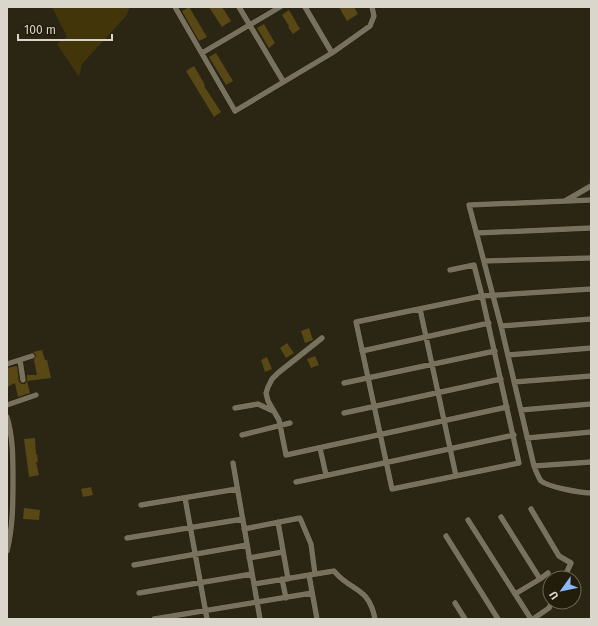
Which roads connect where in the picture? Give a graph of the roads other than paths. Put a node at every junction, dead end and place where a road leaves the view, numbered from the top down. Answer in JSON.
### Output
{"nodes":[{"id":1,"x":175,"y":7,"type":"edge"},
{"id":2,"x":239,"y":7,"type":"edge"},
{"id":3,"x":280,"y":7,"type":"edge"},
{"id":4,"x":305,"y":7,"type":"edge"},
{"id":5,"x":372,"y":7,"type":"edge"},
{"id":6,"x":250,"y":25,"type":"junction"},
{"id":7,"x":202,"y":53,"type":"junction"},
{"id":8,"x":332,"y":53,"type":"junction"},
{"id":9,"x":283,"y":81,"type":"junction"},
{"id":10,"x":591,"y":186,"type":"edge"},
{"id":11,"x":591,"y":200,"type":"edge"},
{"id":12,"x":565,"y":201,"type":"junction"},
{"id":13,"x":591,"y":228,"type":"edge"},
{"id":14,"x":477,"y":233,"type":"junction"},
{"id":15,"x":591,"y":258,"type":"edge"},
{"id":16,"x":484,"y":261,"type":"junction"},
{"id":17,"x":450,"y":270,"type":"dead end"},
{"id":18,"x":591,"y":290,"type":"edge"},
{"id":19,"x":482,"y":296,"type":"junction"},
{"id":20,"x":493,"y":296,"type":"junction"},
{"id":21,"x":420,"y":309,"type":"junction"},
{"id":22,"x":591,"y":320,"type":"edge"},
{"id":23,"x":488,"y":323,"type":"junction"},
{"id":24,"x":501,"y":326,"type":"junction"},
{"id":25,"x":426,"y":337,"type":"junction"},
{"id":26,"x":322,"y":338,"type":"dead end"},
{"id":27,"x":591,"y":348,"type":"edge"},
{"id":28,"x":362,"y":351,"type":"junction"},
{"id":29,"x":495,"y":351,"type":"junction"},
{"id":30,"x":508,"y":355,"type":"junction"},
{"id":31,"x":32,"y":356,"type":"dead end"},
{"id":32,"x":20,"y":360,"type":"junction"},
{"id":33,"x":7,"y":364,"type":"edge"},
{"id":34,"x":431,"y":364,"type":"junction"},
{"id":35,"x":591,"y":376,"type":"edge"},
{"id":36,"x":369,"y":378,"type":"junction"},
{"id":37,"x":501,"y":379,"type":"junction"},
{"id":38,"x":23,"y":380,"type":"dead end"},
{"id":39,"x":514,"y":382,"type":"junction"},
{"id":40,"x":344,"y":383,"type":"dead end"},
{"id":41,"x":438,"y":392,"type":"junction"},
{"id":42,"x":36,"y":395,"type":"dead end"},
{"id":43,"x":591,"y":404,"type":"edge"},
{"id":44,"x":7,"y":405,"type":"edge"},
{"id":45,"x":375,"y":406,"type":"junction"},
{"id":46,"x":507,"y":407,"type":"junction"},
{"id":47,"x":235,"y":408,"type":"dead end"},
{"id":48,"x":521,"y":410,"type":"junction"},
{"id":49,"x":275,"y":413,"type":"junction"},
{"id":50,"x":344,"y":413,"type":"dead end"},
{"id":51,"x":7,"y":417,"type":"edge"},
{"id":52,"x":444,"y":420,"type":"junction"},
{"id":53,"x":290,"y":424,"type":"dead end"},
{"id":54,"x":280,"y":426,"type":"junction"},
{"id":55,"x":591,"y":432,"type":"edge"},
{"id":56,"x":381,"y":434,"type":"junction"},
{"id":57,"x":242,"y":435,"type":"dead end"},
{"id":58,"x":514,"y":435,"type":"junction"},
{"id":59,"x":527,"y":438,"type":"junction"},
{"id":60,"x":320,"y":448,"type":"junction"},
{"id":61,"x":450,"y":448,"type":"junction"},
{"id":62,"x":387,"y":462,"type":"junction"},
{"id":63,"x":591,"y":462,"type":"edge"},
{"id":64,"x":233,"y":463,"type":"dead end"},
{"id":65,"x":534,"y":466,"type":"junction"},
{"id":66,"x":326,"y":475,"type":"junction"},
{"id":67,"x":456,"y":476,"type":"junction"},
{"id":68,"x":296,"y":482,"type":"dead end"},
{"id":69,"x":238,"y":489,"type":"junction"},
{"id":70,"x":591,"y":492,"type":"edge"},
{"id":71,"x":185,"y":498,"type":"junction"},
{"id":72,"x":141,"y":505,"type":"dead end"},
{"id":73,"x":10,"y":506,"type":"edge"},
{"id":74,"x":531,"y":509,"type":"dead end"},
{"id":75,"x":502,"y":517,"type":"dead end"},
{"id":76,"x":243,"y":518,"type":"junction"},
{"id":77,"x":468,"y":520,"type":"dead end"},
{"id":78,"x":278,"y":522,"type":"junction"},
{"id":79,"x":190,"y":527,"type":"junction"},
{"id":80,"x":244,"y":528,"type":"junction"},
{"id":81,"x":9,"y":534,"type":"edge"},
{"id":82,"x":446,"y":536,"type":"dead end"},
{"id":83,"x":127,"y":538,"type":"dead end"},
{"id":84,"x":247,"y":546,"type":"junction"},
{"id":85,"x":7,"y":551,"type":"edge"},
{"id":86,"x":283,"y":552,"type":"junction"},
{"id":87,"x":195,"y":554,"type":"junction"},
{"id":88,"x":249,"y":558,"type":"junction"},
{"id":89,"x":134,"y":565,"type":"dead end"},
{"id":90,"x":568,"y":570,"type":"edge"},
{"id":91,"x":252,"y":574,"type":"junction"},
{"id":92,"x":312,"y":574,"type":"junction"},
{"id":93,"x":285,"y":579,"type":"junction"},
{"id":94,"x":540,"y":579,"type":"joint"},
{"id":95,"x":201,"y":582,"type":"junction"},
{"id":96,"x":254,"y":584,"type":"junction"},
{"id":97,"x":140,"y":593,"type":"dead end"},
{"id":98,"x":312,"y":593,"type":"junction"},
{"id":99,"x":515,"y":594,"type":"junction"},
{"id":100,"x":286,"y":598,"type":"junction"},
{"id":101,"x":258,"y":602,"type":"junction"},
{"id":102,"x":455,"y":603,"type":"dead end"},
{"id":103,"x":546,"y":610,"type":"edge"},
{"id":104,"x":206,"y":611,"type":"junction"},
{"id":105,"x":154,"y":619,"type":"edge"},
{"id":106,"x":207,"y":619,"type":"edge"},
{"id":107,"x":260,"y":619,"type":"edge"},
{"id":108,"x":317,"y":619,"type":"edge"},
{"id":109,"x":375,"y":619,"type":"edge"},
{"id":110,"x":465,"y":619,"type":"edge"},
{"id":111,"x":498,"y":619,"type":"edge"},
{"id":112,"x":532,"y":619,"type":"edge"}],
"edges":[{"from":1,"to":7,"type":"street"},
{"from":2,"to":6,"type":"street"},
{"from":3,"to":6,"type":"street"},
{"from":4,"to":8,"type":"street"},
{"from":5,"to":8,"type":"street"},
{"from":6,"to":7,"type":"street"},
{"from":6,"to":9,"type":"street"},
{"from":7,"to":9,"type":"street"},
{"from":8,"to":9,"type":"street"},
{"from":10,"to":12,"type":"street"},
{"from":11,"to":12,"type":"street"},
{"from":12,"to":14,"type":"street"},
{"from":13,"to":14,"type":"street"},
{"from":14,"to":16,"type":"street"},
{"from":15,"to":16,"type":"street"},
{"from":16,"to":20,"type":"street"},
{"from":17,"to":19,"type":"street"},
{"from":18,"to":20,"type":"street"},
{"from":19,"to":20,"type":"street"},
{"from":19,"to":21,"type":"street"},
{"from":19,"to":23,"type":"street"},
{"from":20,"to":24,"type":"street"},
{"from":21,"to":25,"type":"street"},
{"from":21,"to":28,"type":"street"},
{"from":22,"to":24,"type":"street"},
{"from":23,"to":25,"type":"street"},
{"from":23,"to":29,"type":"street"},
{"from":24,"to":30,"type":"street"},
{"from":25,"to":28,"type":"street"},
{"from":25,"to":34,"type":"street"},
{"from":26,"to":49,"type":"street"},
{"from":27,"to":30,"type":"street"},
{"from":28,"to":36,"type":"street"},
{"from":29,"to":34,"type":"street"},
{"from":29,"to":37,"type":"street"},
{"from":30,"to":39,"type":"street"},
{"from":31,"to":32,"type":"street"},
{"from":32,"to":33,"type":"street"},
{"from":32,"to":38,"type":"street"},
{"from":34,"to":36,"type":"street"},
{"from":34,"to":41,"type":"street"},
{"from":35,"to":39,"type":"street"},
{"from":36,"to":40,"type":"street"},
{"from":36,"to":45,"type":"street"},
{"from":37,"to":41,"type":"street"},
{"from":37,"to":46,"type":"street"},
{"from":39,"to":48,"type":"street"},
{"from":41,"to":45,"type":"street"},
{"from":41,"to":52,"type":"street"},
{"from":42,"to":44,"type":"street"},
{"from":43,"to":48,"type":"street"},
{"from":45,"to":50,"type":"street"},
{"from":45,"to":56,"type":"street"},
{"from":46,"to":52,"type":"street"},
{"from":46,"to":58,"type":"street"},
{"from":47,"to":49,"type":"street"},
{"from":48,"to":59,"type":"street"},
{"from":49,"to":54,"type":"street"},
{"from":51,"to":73,"type":"street"},
{"from":52,"to":56,"type":"street"},
{"from":52,"to":61,"type":"street"},
{"from":53,"to":54,"type":"street"},
{"from":54,"to":57,"type":"street"},
{"from":54,"to":60,"type":"street"},
{"from":55,"to":59,"type":"street"},
{"from":56,"to":60,"type":"street"},
{"from":56,"to":62,"type":"street"},
{"from":58,"to":61,"type":"street"},
{"from":58,"to":67,"type":"street"},
{"from":59,"to":65,"type":"street"},
{"from":60,"to":66,"type":"street"},
{"from":61,"to":62,"type":"street"},
{"from":61,"to":67,"type":"street"},
{"from":62,"to":66,"type":"street"},
{"from":62,"to":67,"type":"street"},
{"from":63,"to":65,"type":"street"},
{"from":64,"to":69,"type":"street"},
{"from":65,"to":70,"type":"street"},
{"from":66,"to":68,"type":"street"},
{"from":69,"to":71,"type":"street"},
{"from":69,"to":76,"type":"street"},
{"from":71,"to":72,"type":"street"},
{"from":71,"to":79,"type":"street"},
{"from":73,"to":81,"type":"street"},
{"from":74,"to":90,"type":"street"},
{"from":75,"to":94,"type":"street"},
{"from":76,"to":79,"type":"street"},
{"from":76,"to":80,"type":"street"},
{"from":77,"to":99,"type":"street"},
{"from":78,"to":80,"type":"street"},
{"from":78,"to":86,"type":"street"},
{"from":78,"to":92,"type":"street"},
{"from":79,"to":83,"type":"street"},
{"from":79,"to":87,"type":"street"},
{"from":80,"to":84,"type":"street"},
{"from":81,"to":85,"type":"street"},
{"from":82,"to":111,"type":"street"},
{"from":84,"to":87,"type":"street"},
{"from":84,"to":88,"type":"street"},
{"from":86,"to":88,"type":"street"},
{"from":86,"to":93,"type":"street"},
{"from":87,"to":89,"type":"street"},
{"from":87,"to":95,"type":"street"},
{"from":88,"to":91,"type":"street"},
{"from":91,"to":95,"type":"street"},
{"from":91,"to":96,"type":"street"},
{"from":92,"to":93,"type":"street"},
{"from":92,"to":98,"type":"street"},
{"from":92,"to":109,"type":"street"},
{"from":93,"to":96,"type":"street"},
{"from":93,"to":100,"type":"street"},
{"from":94,"to":99,"type":"street"},
{"from":95,"to":97,"type":"street"},
{"from":95,"to":104,"type":"street"},
{"from":96,"to":101,"type":"street"},
{"from":98,"to":100,"type":"street"},
{"from":98,"to":108,"type":"street"},
{"from":99,"to":112,"type":"street"},
{"from":100,"to":101,"type":"street"},
{"from":101,"to":104,"type":"street"},
{"from":101,"to":107,"type":"street"},
{"from":102,"to":110,"type":"street"},
{"from":103,"to":112,"type":"street"},
{"from":104,"to":105,"type":"street"},
{"from":104,"to":106,"type":"street"}]}
